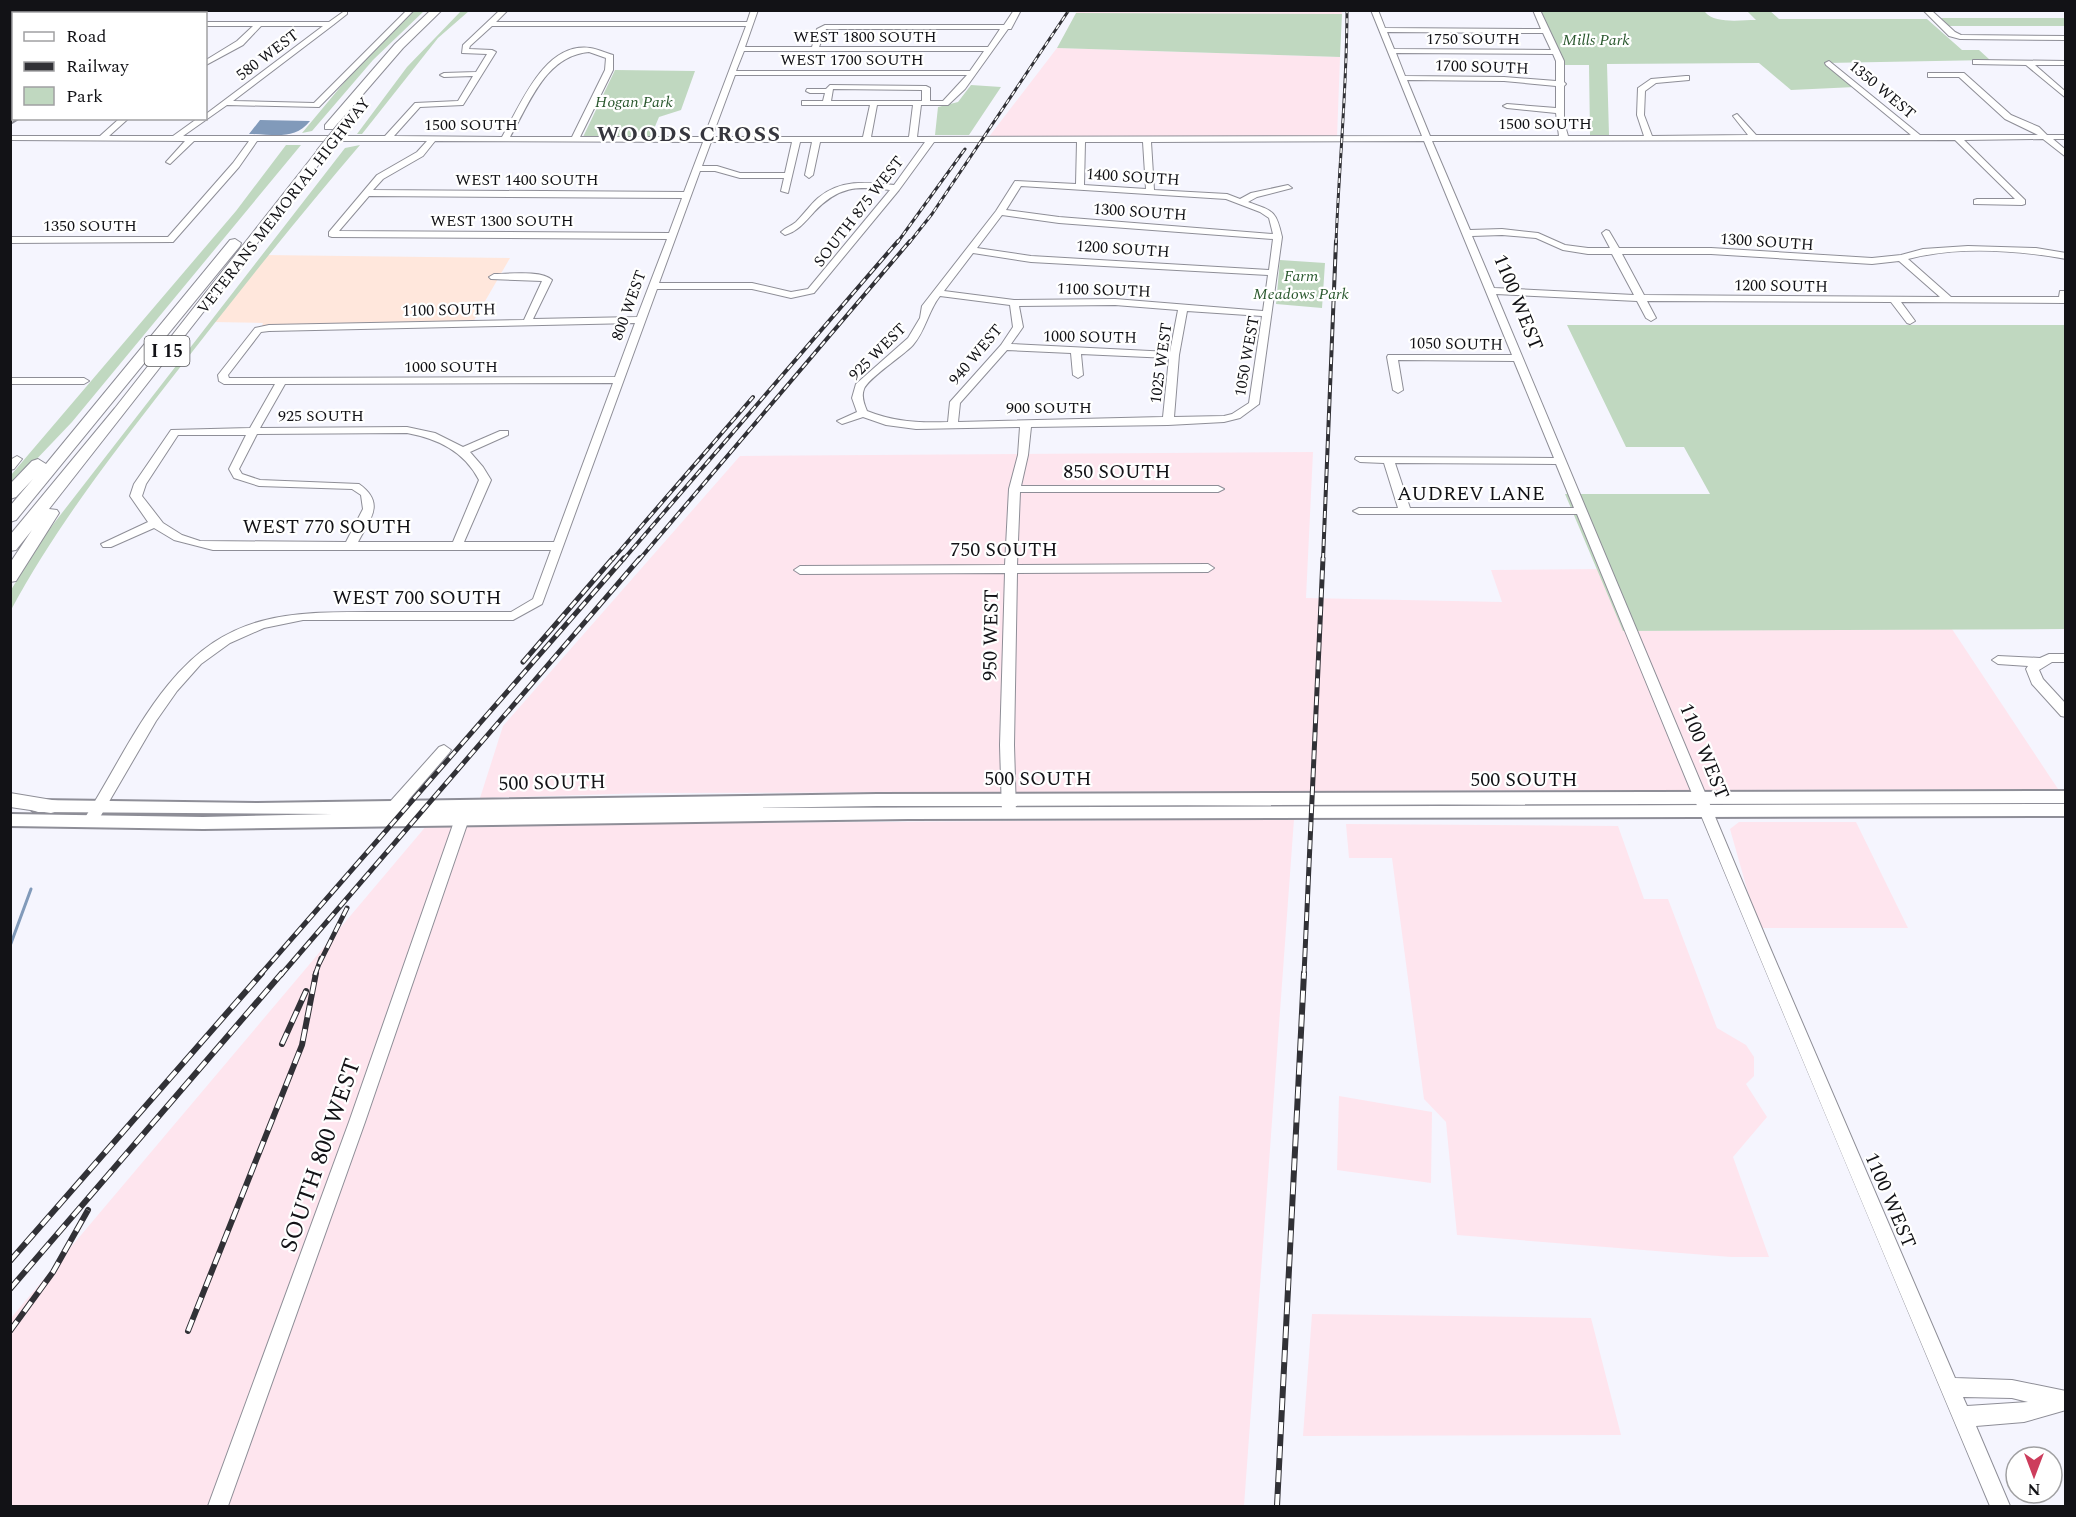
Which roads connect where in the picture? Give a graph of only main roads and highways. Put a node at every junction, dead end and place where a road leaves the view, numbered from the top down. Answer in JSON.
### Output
{"nodes":[{"id":1,"x":437,"y":10,"type":"edge"},
{"id":2,"x":450,"y":10,"type":"edge"},
{"id":3,"x":314,"y":154,"type":"junction"},
{"id":4,"x":125,"y":378,"type":"junction"},
{"id":5,"x":120,"y":411,"type":"junction"},
{"id":6,"x":10,"y":494,"type":"edge"},
{"id":7,"x":10,"y":517,"type":"edge"},
{"id":8,"x":10,"y":546,"type":"edge"},
{"id":9,"x":10,"y":577,"type":"edge"},
{"id":10,"x":2066,"y":797,"type":"edge"},
{"id":11,"x":10,"y":800,"type":"edge"},
{"id":12,"x":1703,"y":805,"type":"junction"},
{"id":13,"x":51,"y":806,"type":"junction"},
{"id":14,"x":10,"y":807,"type":"edge"},
{"id":15,"x":393,"y":808,"type":"junction"},
{"id":16,"x":2066,"y":810,"type":"edge"},
{"id":17,"x":465,"y":812,"type":"junction"},
{"id":18,"x":95,"y":814,"type":"junction"},
{"id":19,"x":10,"y":820,"type":"edge"},
{"id":20,"x":347,"y":822,"type":"junction"}],
"edges":[{"from":1,"to":3,"type":"highway","name":"VETERANS MEMORIAL HIGHWAY","number":"I 15"},
{"from":2,"to":3,"type":"highway","name":"VETERANS MEMORIAL HIGHWAY","number":"I 15","bridge":true},
{"from":3,"to":4,"type":"highway","name":"VETERANS MEMORIAL HIGHWAY","number":"I 15"},
{"from":3,"to":5,"type":"highway","name":"VETERANS MEMORIAL HIGHWAY","number":"I 15"},
{"from":4,"to":6,"type":"highway"},
{"from":4,"to":7,"type":"highway","name":"VETERANS MEMORIAL HIGHWAY","number":"I 15"},
{"from":5,"to":8,"type":"highway","name":"VETERANS MEMORIAL HIGHWAY","number":"I 15"},
{"from":5,"to":9,"type":"highway"},
{"from":10,"to":12,"type":"main road","name":"500 SOUTH"},
{"from":11,"to":13,"type":"highway"},
{"from":12,"to":16,"type":"main road","name":"500 SOUTH"},
{"from":12,"to":17,"type":"main road","name":"500 SOUTH"},
{"from":13,"to":14,"type":"main road","name":"500 SOUTH"},
{"from":13,"to":18,"type":"main road","name":"500 SOUTH"},
{"from":15,"to":17,"type":"main road","name":"500 SOUTH"},
{"from":15,"to":18,"type":"main road","name":"500 SOUTH"},
{"from":15,"to":20,"type":"main road"},
{"from":17,"to":20,"type":"main road","name":"500 SOUTH"},
{"from":18,"to":19,"type":"main road","name":"500 SOUTH"},
{"from":18,"to":20,"type":"main road","name":"500 SOUTH"}]}
